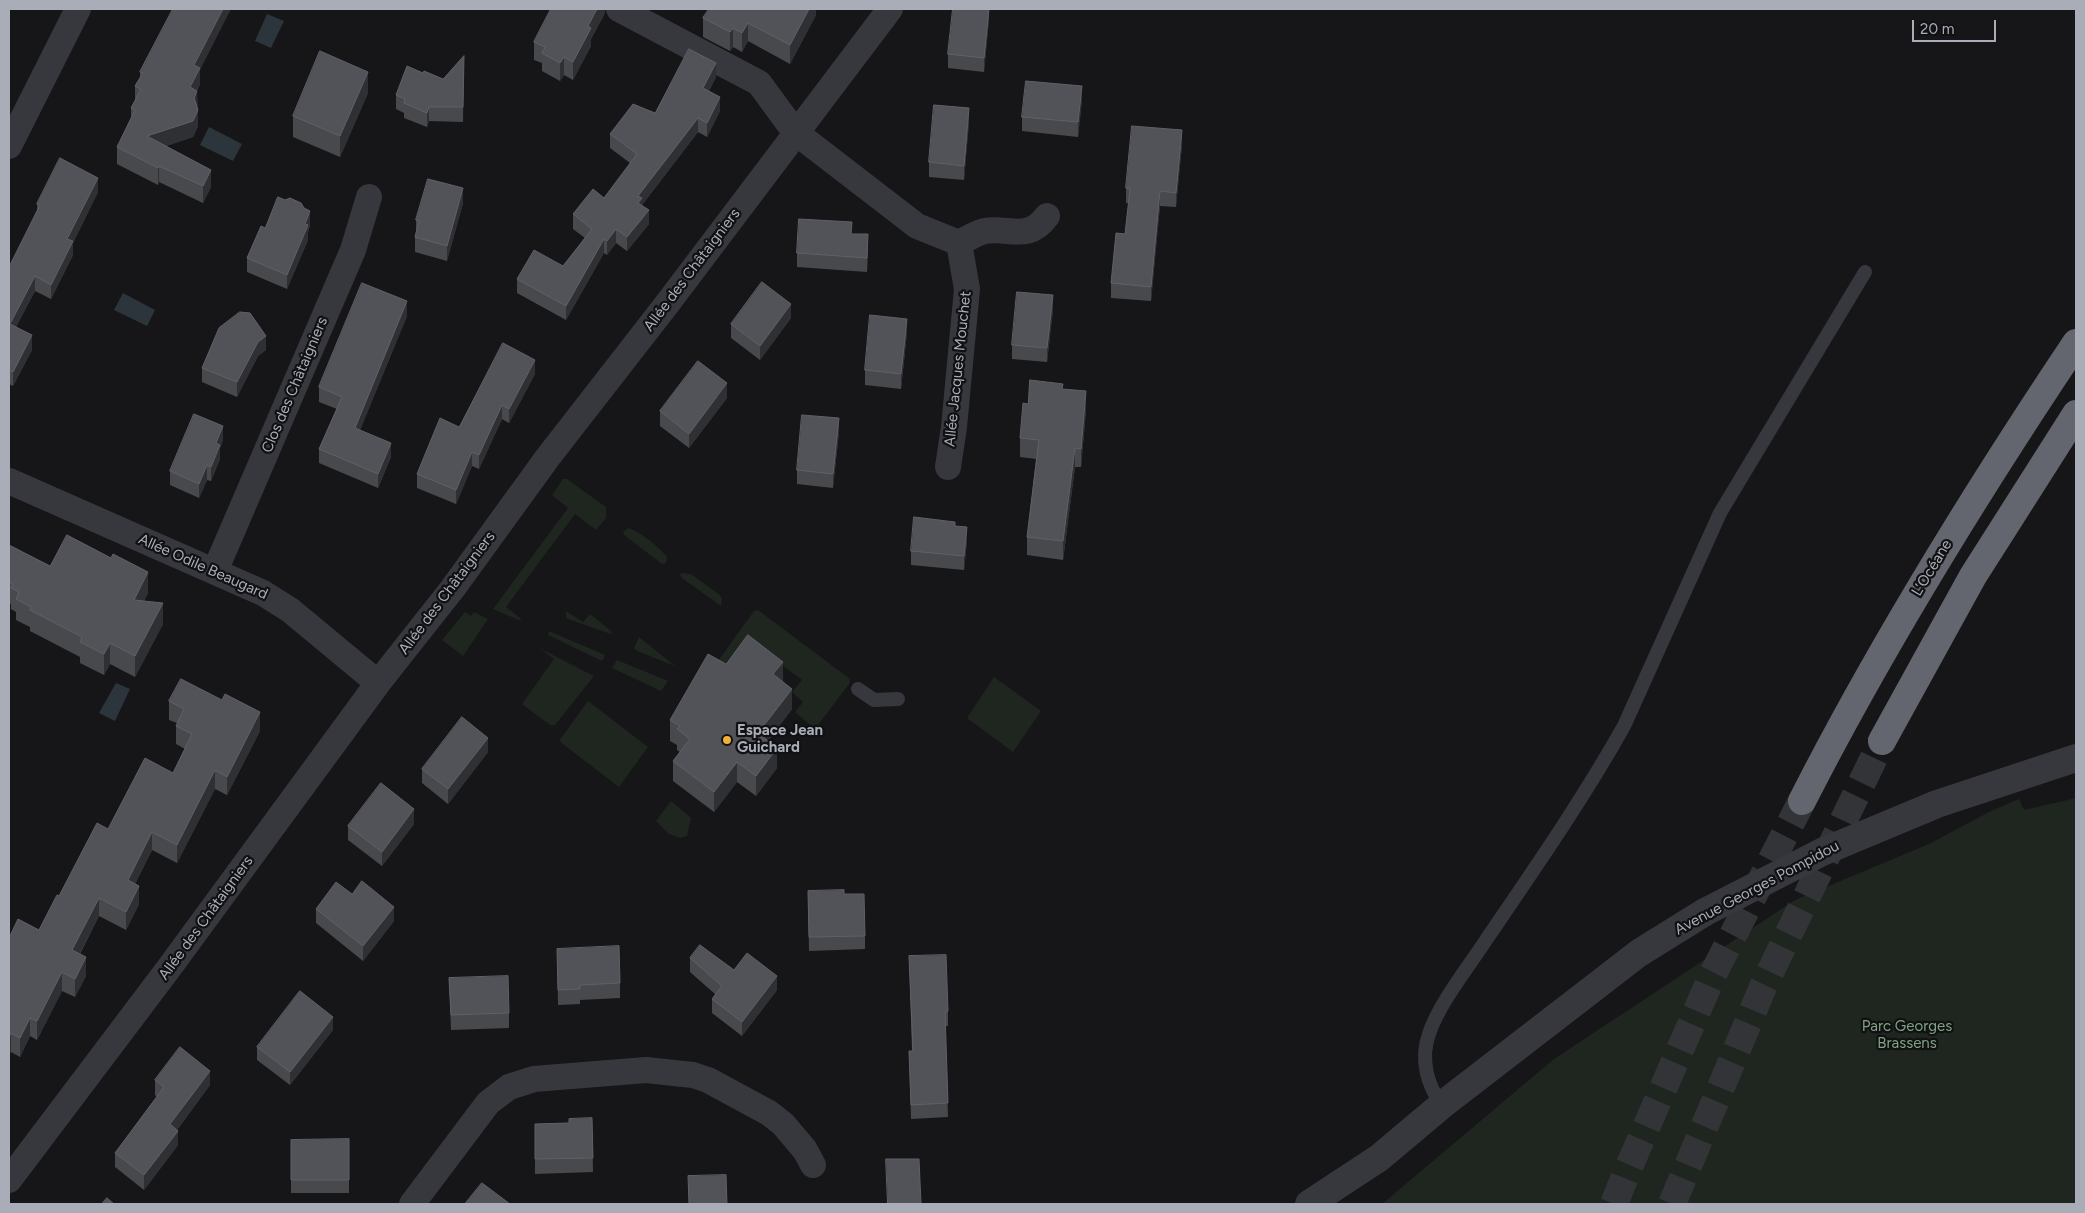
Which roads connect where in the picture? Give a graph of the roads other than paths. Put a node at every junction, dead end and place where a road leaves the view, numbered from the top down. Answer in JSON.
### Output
{"nodes":[{"id":1,"x":78,"y":9,"type":"edge"},
{"id":2,"x":618,"y":9,"type":"edge"},
{"id":3,"x":890,"y":9,"type":"edge"},
{"id":4,"x":795,"y":132,"type":"junction"},
{"id":5,"x":9,"y":146,"type":"edge"},
{"id":6,"x":369,"y":197,"type":"dead end"},
{"id":7,"x":1047,"y":216,"type":"dead end"},
{"id":8,"x":959,"y":243,"type":"junction"},
{"id":9,"x":1865,"y":272,"type":"dead end"},
{"id":10,"x":2076,"y":343,"type":"edge"},
{"id":11,"x":2076,"y":414,"type":"edge"},
{"id":12,"x":948,"y":467,"type":"dead end"},
{"id":13,"x":9,"y":481,"type":"edge"},
{"id":14,"x":215,"y":571,"type":"junction"},
{"id":15,"x":378,"y":683,"type":"junction"},
{"id":16,"x":858,"y":689,"type":"dead end"},
{"id":17,"x":898,"y":699,"type":"dead end"},
{"id":18,"x":1882,"y":740,"type":"tunnel mouth"},
{"id":19,"x":2076,"y":758,"type":"edge"},
{"id":20,"x":1802,"y":800,"type":"tunnel mouth"},
{"id":21,"x":1442,"y":1106,"type":"junction"},
{"id":22,"x":1378,"y":1158,"type":"junction"},
{"id":23,"x":813,"y":1165,"type":"dead end"},
{"id":24,"x":9,"y":1180,"type":"edge"},
{"id":25,"x":412,"y":1204,"type":"edge"},
{"id":26,"x":1309,"y":1204,"type":"edge"},
{"id":27,"x":1334,"y":1204,"type":"edge"}],
"edges":[{"from":1,"to":5,"type":"street"},
{"from":2,"to":4,"type":"street"},
{"from":3,"to":4,"type":"street","name":"Allée des Châtaigniers"},
{"from":4,"to":8,"type":"street"},
{"from":4,"to":15,"type":"street","name":"Allée des Châtaigniers"},
{"from":6,"to":14,"type":"street","name":"Clos des Châtaigniers"},
{"from":7,"to":8,"type":"street"},
{"from":8,"to":12,"type":"street","name":"Allée Jacques Mouchet"},
{"from":9,"to":21,"type":"lane"},
{"from":10,"to":20,"type":"highway","name":"L’Océane"},
{"from":11,"to":18,"type":"highway"},
{"from":13,"to":14,"type":"street","name":"Allée Odile Beaugard"},
{"from":14,"to":15,"type":"street","name":"Allée Odile Beaugard"},
{"from":15,"to":24,"type":"street","name":"Allée des Châtaigniers"},
{"from":16,"to":17,"type":"lane"},
{"from":19,"to":21,"type":"street","name":"Avenue Georges Pompidou"},
{"from":21,"to":22,"type":"street","name":"Avenue Georges Pompidou"},
{"from":22,"to":26,"type":"street","name":"Avenue Georges Pompidou"},
{"from":22,"to":27,"type":"street","name":"Avenue Georges Pompidou"},
{"from":23,"to":25,"type":"street"}]}
